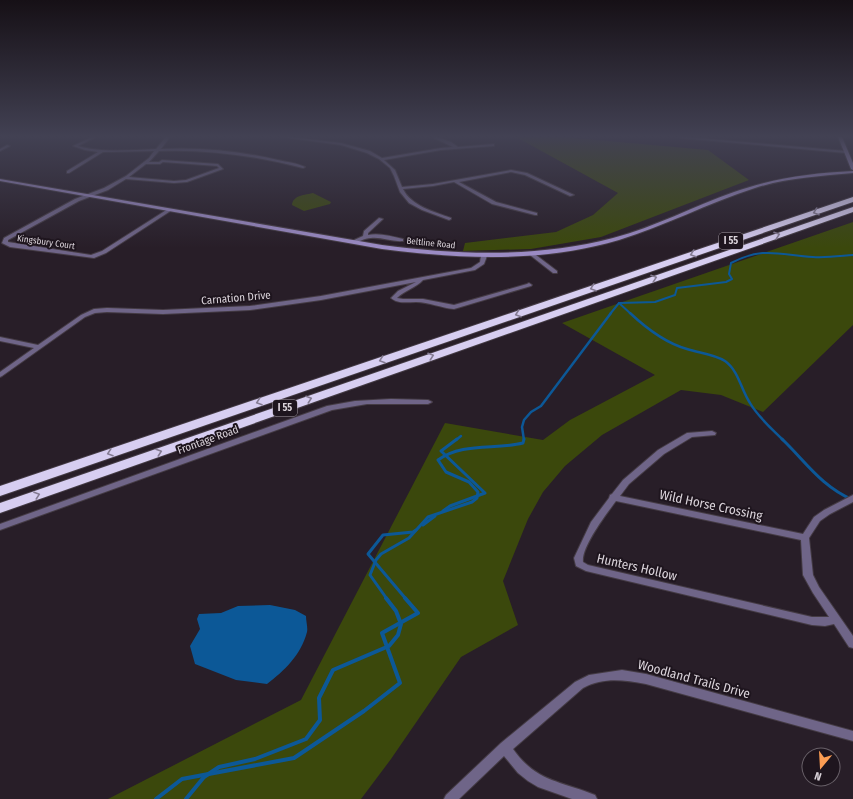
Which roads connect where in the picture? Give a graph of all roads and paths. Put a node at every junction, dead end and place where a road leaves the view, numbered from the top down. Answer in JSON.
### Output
{"nodes":[{"id":1,"x":129,"y":174,"type":"edge"},
{"id":2,"x":206,"y":174,"type":"edge"},
{"id":3,"x":396,"y":174,"type":"edge"},
{"id":4,"x":487,"y":174,"type":"edge"},
{"id":5,"x":527,"y":174,"type":"edge"},
{"id":6,"x":821,"y":174,"type":"edge"},
{"id":7,"x":124,"y":178,"type":"junction"},
{"id":8,"x":2,"y":181,"type":"edge"},
{"id":9,"x":455,"y":181,"type":"junction"},
{"id":10,"x":401,"y":188,"type":"junction"},
{"id":11,"x":572,"y":195,"type":"dead end"},
{"id":12,"x":90,"y":196,"type":"junction"},
{"id":13,"x":853,"y":199,"type":"edge"},
{"id":14,"x":853,"y":209,"type":"edge"},
{"id":15,"x":170,"y":210,"type":"junction"},
{"id":16,"x":535,"y":214,"type":"dead end"},
{"id":17,"x":381,"y":219,"type":"dead end"},
{"id":18,"x":449,"y":219,"type":"dead end"},
{"id":19,"x":364,"y":236,"type":"junction"},
{"id":20,"x":401,"y":240,"type":"dead end"},
{"id":21,"x":354,"y":242,"type":"junction"},
{"id":22,"x":532,"y":254,"type":"junction"},
{"id":23,"x":484,"y":256,"type":"junction"},
{"id":24,"x":555,"y":272,"type":"dead end"},
{"id":25,"x":422,"y":278,"type":"junction"},
{"id":26,"x":529,"y":284,"type":"dead end"},
{"id":27,"x":0,"y":339,"type":"edge"},
{"id":28,"x":39,"y":347,"type":"junction"},
{"id":29,"x":0,"y":375,"type":"edge"},
{"id":30,"x":428,"y":402,"type":"dead end"},
{"id":31,"x":712,"y":433,"type":"dead end"},
{"id":32,"x":0,"y":491,"type":"edge"},
{"id":33,"x":613,"y":497,"type":"junction"},
{"id":34,"x":853,"y":498,"type":"edge"},
{"id":35,"x":0,"y":508,"type":"edge"},
{"id":36,"x":0,"y":527,"type":"edge"},
{"id":37,"x":804,"y":538,"type":"junction"},
{"id":38,"x":836,"y":620,"type":"junction"},
{"id":39,"x":853,"y":644,"type":"edge"},
{"id":40,"x":853,"y":736,"type":"edge"},
{"id":41,"x":506,"y":747,"type":"junction"},
{"id":42,"x":450,"y":799,"type":"edge"},
{"id":43,"x":591,"y":799,"type":"edge"}],
"edges":[{"from":1,"to":7,"type":"street"},
{"from":2,"to":7,"type":"street"},
{"from":3,"to":10,"type":"street"},
{"from":4,"to":9,"type":"street"},
{"from":5,"to":11,"type":"street"},
{"from":6,"to":22,"type":"main road","name":"Beltline Road"},
{"from":7,"to":12,"type":"street"},
{"from":8,"to":12,"type":"main road","name":"Beltline Road"},
{"from":9,"to":10,"type":"street"},
{"from":9,"to":16,"type":"street"},
{"from":10,"to":18,"type":"street"},
{"from":12,"to":15,"type":"main road","name":"Beltline Road"},
{"from":12,"to":15,"type":"street","name":"Kingsbury Court"},
{"from":13,"to":32,"type":"highway","number":"I 55","one_way":true},
{"from":35,"to":14,"type":"highway","number":"I 55","one_way":true},
{"from":15,"to":21,"type":"main road","name":"Beltline Road"},
{"from":17,"to":19,"type":"street"},
{"from":19,"to":20,"type":"street"},
{"from":19,"to":21,"type":"street"},
{"from":21,"to":23,"type":"main road","name":"Beltline Road"},
{"from":22,"to":23,"type":"main road","name":"Beltline Road"},
{"from":22,"to":24,"type":"street"},
{"from":23,"to":25,"type":"street","name":"Carnation Drive"},
{"from":25,"to":26,"type":"street"},
{"from":25,"to":28,"type":"street","name":"Carnation Drive"},
{"from":27,"to":28,"type":"street"},
{"from":28,"to":29,"type":"street","name":"Carnation Drive"},
{"from":30,"to":36,"type":"street","name":"Frontage Road"},
{"from":31,"to":33,"type":"street","name":"Hunters Hollow"},
{"from":33,"to":37,"type":"street","name":"Wild Horse Crossing"},
{"from":33,"to":38,"type":"street","name":"Hunters Hollow"},
{"from":34,"to":37,"type":"street"},
{"from":37,"to":38,"type":"street"},
{"from":38,"to":39,"type":"street"},
{"from":40,"to":41,"type":"street","name":"Woodland Trails Drive"},
{"from":41,"to":42,"type":"street","name":"Woodland Trails Drive"},
{"from":41,"to":43,"type":"street"}]}
